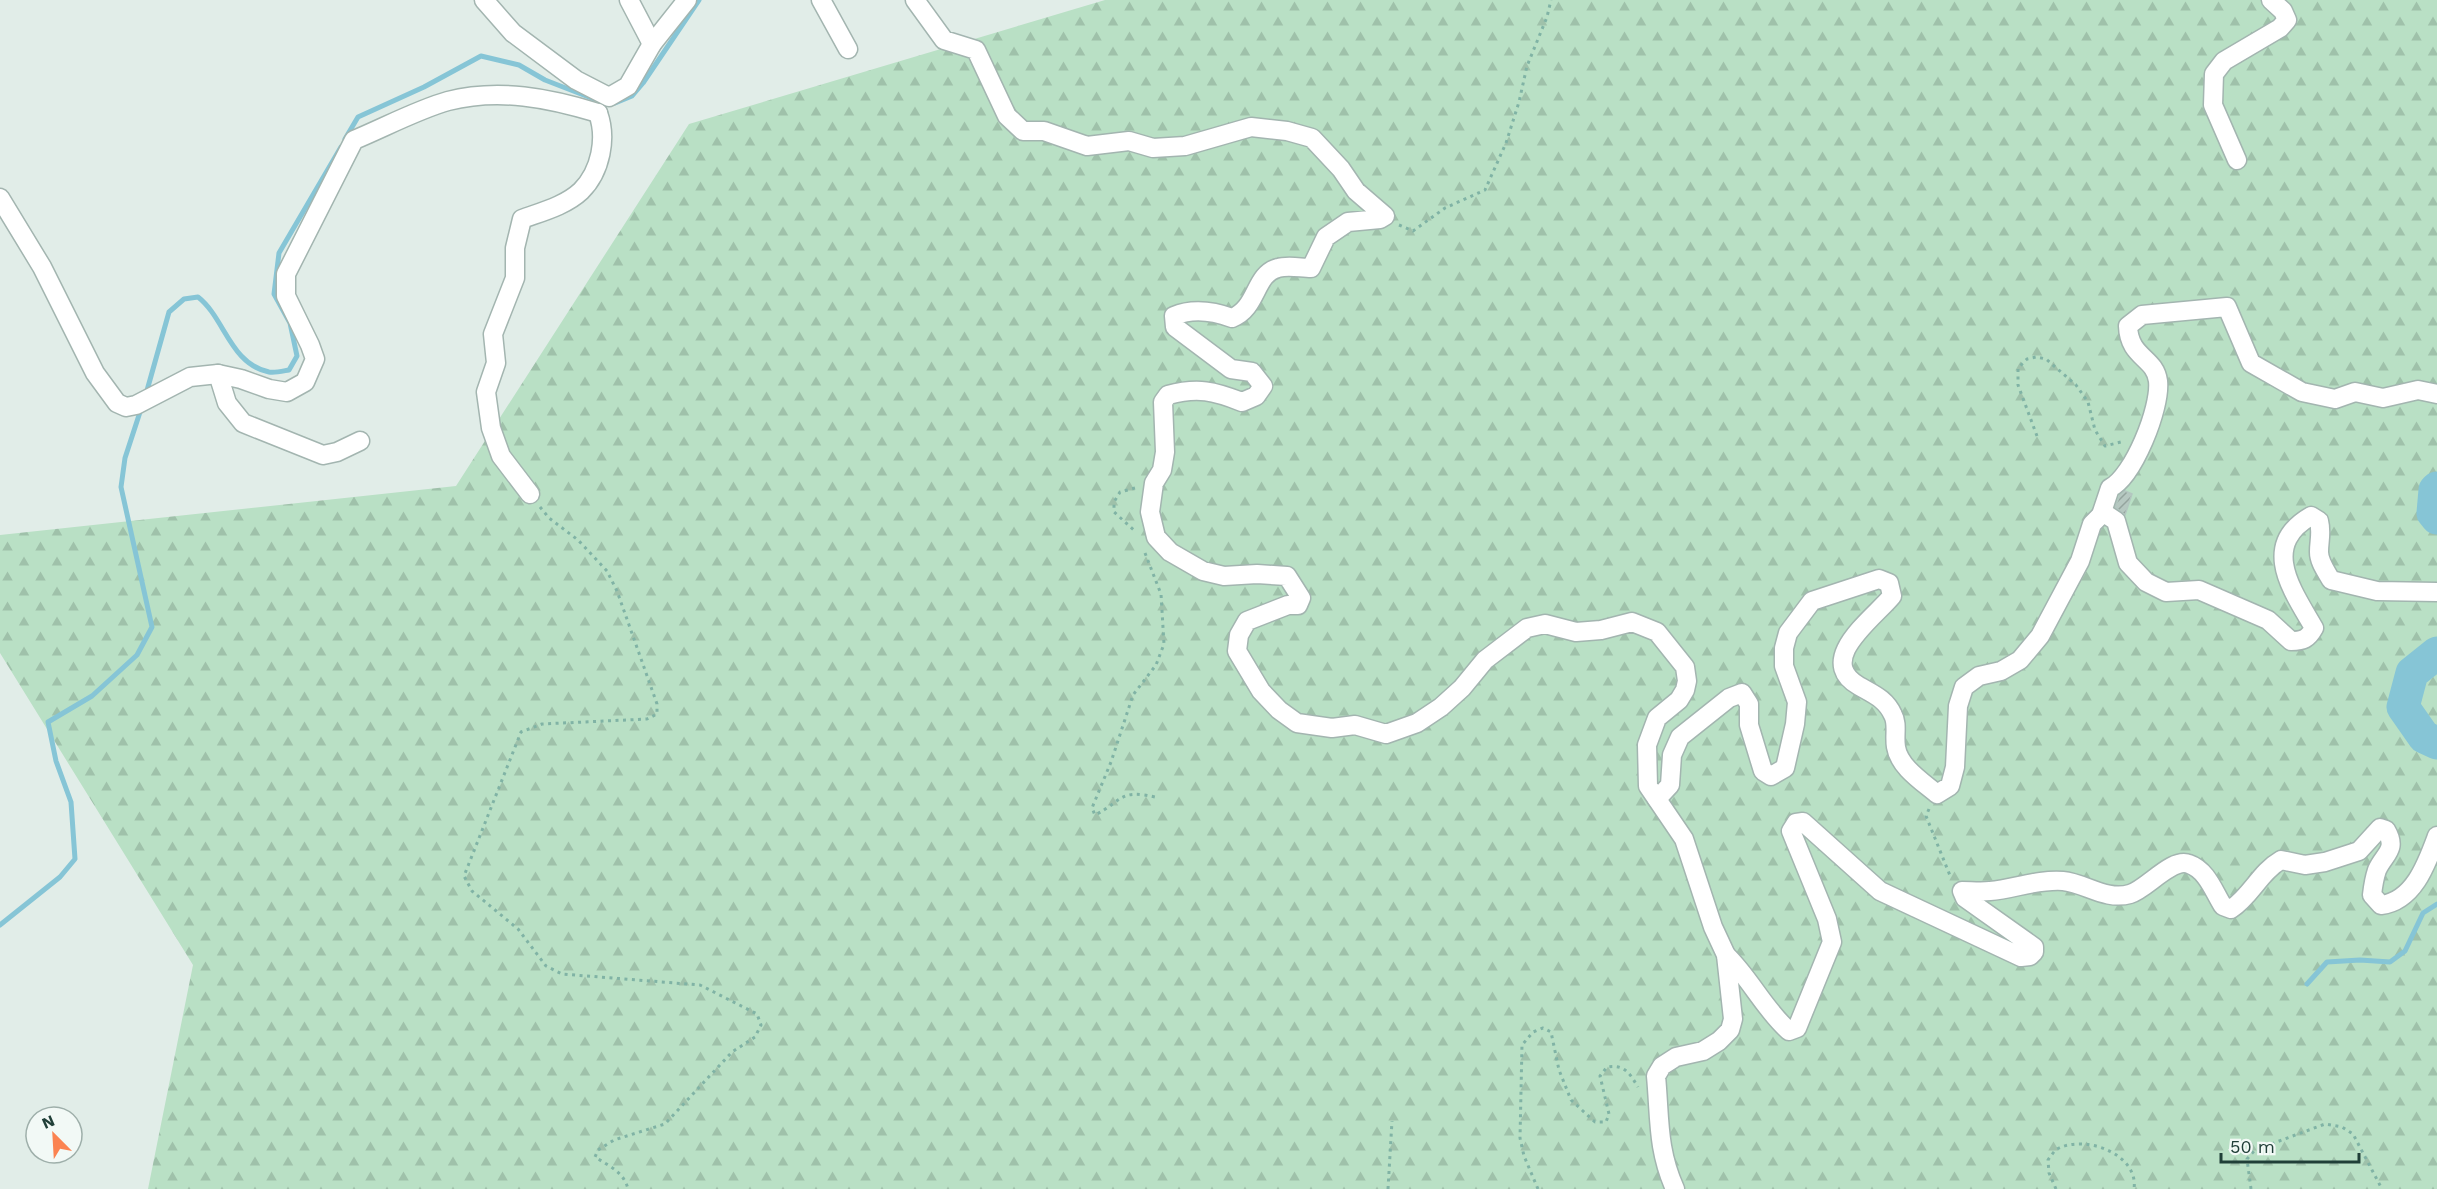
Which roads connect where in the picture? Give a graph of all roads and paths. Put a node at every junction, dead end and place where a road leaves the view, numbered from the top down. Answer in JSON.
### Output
{"nodes":[{"id":1,"x":484,"y":0,"type":"edge"},
{"id":2,"x":629,"y":0,"type":"edge"},
{"id":3,"x":687,"y":0,"type":"edge"},
{"id":4,"x":821,"y":0,"type":"edge"},
{"id":5,"x":915,"y":0,"type":"edge"},
{"id":6,"x":1551,"y":0,"type":"edge"},
{"id":7,"x":2271,"y":0,"type":"edge"},
{"id":8,"x":652,"y":44,"type":"junction"},
{"id":9,"x":848,"y":49,"type":"dead end"},
{"id":10,"x":609,"y":97,"type":"junction"},
{"id":11,"x":598,"y":113,"type":"junction"},
{"id":12,"x":2237,"y":160,"type":"dead end"},
{"id":13,"x":0,"y":198,"type":"edge"},
{"id":14,"x":1385,"y":216,"type":"junction"},
{"id":15,"x":218,"y":374,"type":"junction"},
{"id":16,"x":2437,"y":394,"type":"edge"},
{"id":17,"x":2037,"y":436,"type":"dead end"},
{"id":18,"x":360,"y":441,"type":"dead end"},
{"id":19,"x":2140,"y":451,"type":"junction"},
{"id":20,"x":1154,"y":483,"type":"junction"},
{"id":21,"x":530,"y":494,"type":"joint"},
{"id":22,"x":2101,"y":516,"type":"junction"},
{"id":23,"x":1138,"y":534,"type":"dead end"},
{"id":24,"x":1143,"y":548,"type":"dead end"},
{"id":25,"x":2437,"y":592,"type":"edge"},
{"id":26,"x":1937,"y":794,"type":"junction"},
{"id":27,"x":1155,"y":797,"type":"dead end"},
{"id":28,"x":1657,"y":799,"type":"junction"},
{"id":29,"x":2437,"y":836,"type":"edge"},
{"id":30,"x":1962,"y":891,"type":"junction"},
{"id":31,"x":1726,"y":955,"type":"junction"},
{"id":32,"x":1640,"y":1090,"type":"dead end"},
{"id":33,"x":1392,"y":1121,"type":"dead end"},
{"id":34,"x":628,"y":1189,"type":"edge"},
{"id":35,"x":1388,"y":1189,"type":"edge"},
{"id":36,"x":1538,"y":1189,"type":"edge"},
{"id":37,"x":1675,"y":1189,"type":"edge"},
{"id":38,"x":2056,"y":1189,"type":"edge"},
{"id":39,"x":2134,"y":1189,"type":"edge"},
{"id":40,"x":2251,"y":1189,"type":"edge"},
{"id":41,"x":2382,"y":1189,"type":"edge"}],
"edges":[{"from":1,"to":10,"type":"lane"},
{"from":2,"to":8,"type":"lane"},
{"from":3,"to":8,"type":"lane"},
{"from":4,"to":9,"type":"lane"},
{"from":5,"to":14,"type":"lane"},
{"from":6,"to":14,"type":"path"},
{"from":7,"to":12,"type":"lane"},
{"from":8,"to":10,"type":"lane"},
{"from":10,"to":11,"type":"lane"},
{"from":11,"to":15,"type":"lane"},
{"from":11,"to":21,"type":"lane"},
{"from":13,"to":15,"type":"lane"},
{"from":14,"to":20,"type":"lane"},
{"from":15,"to":18,"type":"lane"},
{"from":16,"to":19,"type":"lane"},
{"from":17,"to":19,"type":"path"},
{"from":19,"to":22,"type":"lane"},
{"from":20,"to":23,"type":"path"},
{"from":20,"to":28,"type":"lane"},
{"from":21,"to":34,"type":"path"},
{"from":22,"to":25,"type":"lane"},
{"from":22,"to":26,"type":"lane"},
{"from":24,"to":27,"type":"path"},
{"from":26,"to":28,"type":"lane"},
{"from":26,"to":30,"type":"path"},
{"from":28,"to":31,"type":"lane"},
{"from":29,"to":30,"type":"lane"},
{"from":30,"to":31,"type":"lane"},
{"from":31,"to":37,"type":"lane"},
{"from":32,"to":36,"type":"path"},
{"from":33,"to":35,"type":"path"},
{"from":38,"to":39,"type":"path"},
{"from":40,"to":41,"type":"path"}]}
